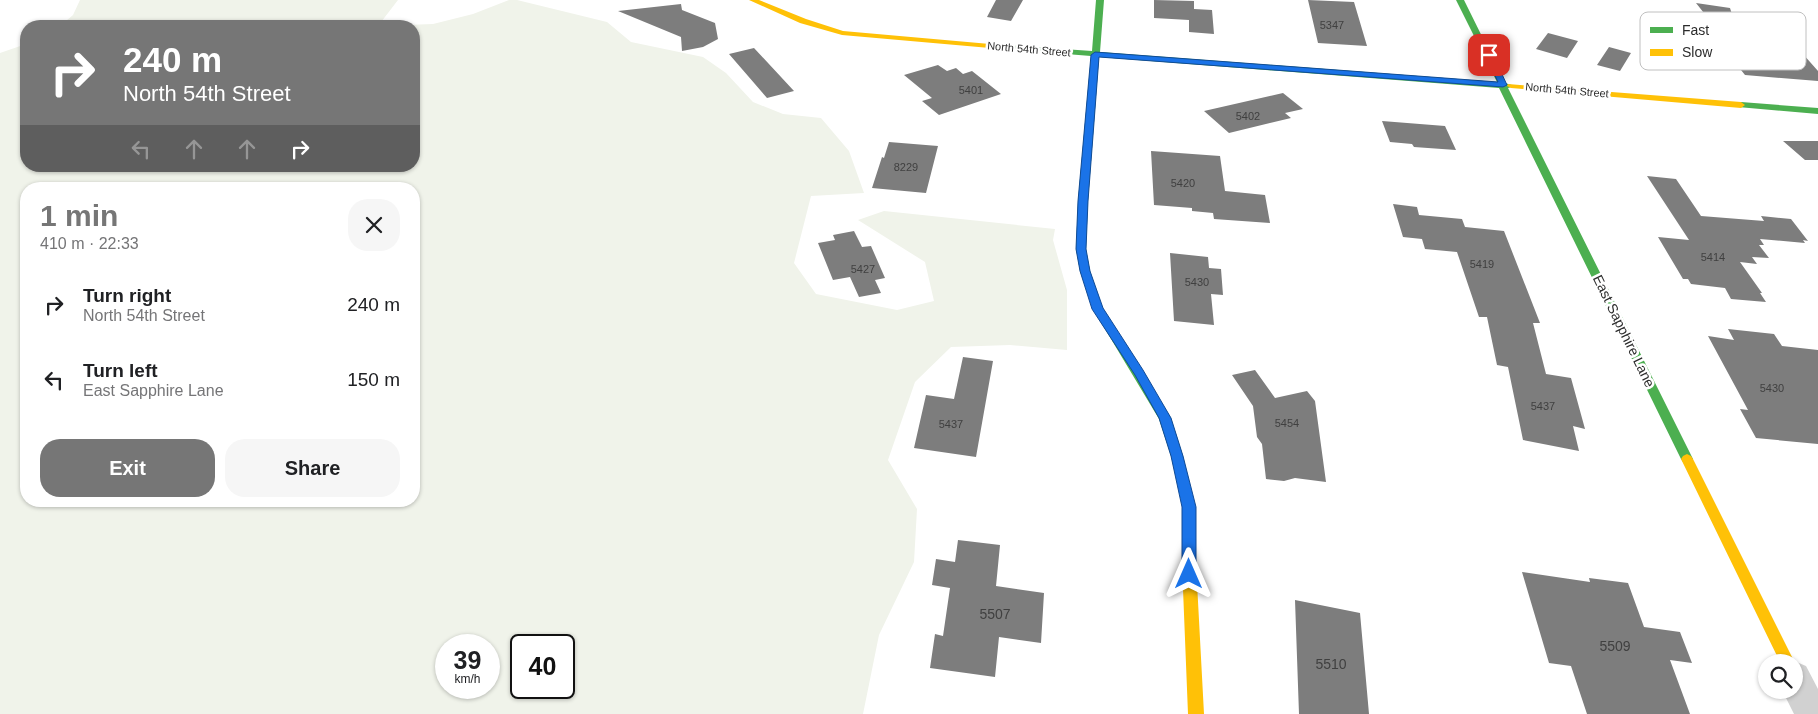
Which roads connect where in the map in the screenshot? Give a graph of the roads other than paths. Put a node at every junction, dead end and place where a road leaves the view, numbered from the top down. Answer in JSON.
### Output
{"nodes":[{"id":1,"x":754,"y":0,"type":"edge"},
{"id":2,"x":1100,"y":0,"type":"edge"},
{"id":3,"x":1460,"y":0,"type":"edge"},
{"id":4,"x":1095,"y":55,"type":"junction"},
{"id":5,"x":1503,"y":85,"type":"junction"},
{"id":6,"x":1818,"y":111,"type":"edge"},
{"id":7,"x":1783,"y":654,"type":"edge"},
{"id":8,"x":1803,"y":696,"type":"edge"},
{"id":9,"x":1196,"y":714,"type":"edge"},
{"id":10,"x":1812,"y":714,"type":"edge"}],
"edges":[{"from":1,"to":4,"type":"street","name":"North 54th Street"},
{"from":2,"to":4,"type":"street"},
{"from":3,"to":5,"type":"street","name":"East Sapphire Lane"},
{"from":4,"to":5,"type":"street","name":"North 54th Street"},
{"from":4,"to":9,"type":"street"},
{"from":5,"to":6,"type":"street","name":"North 54th Street"},
{"from":5,"to":7,"type":"street","name":"East Sapphire Lane"},
{"from":8,"to":10,"type":"street"}]}
